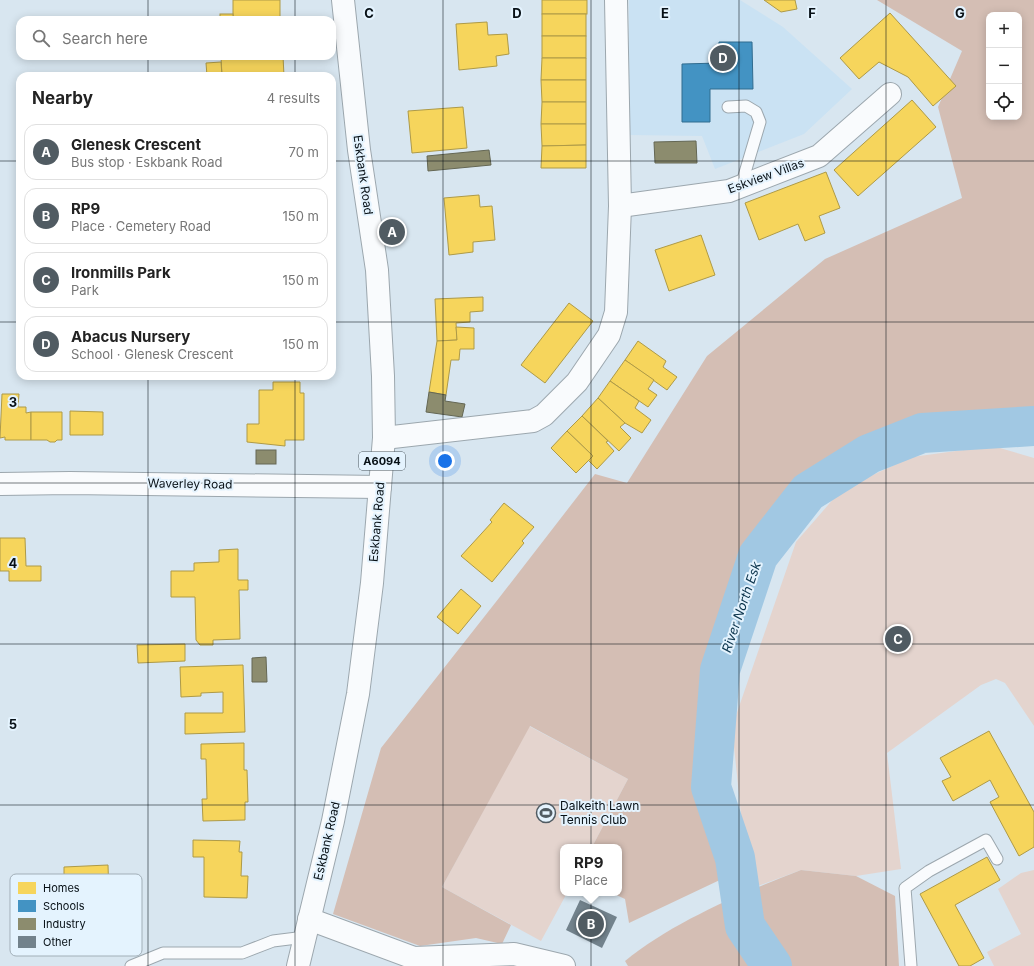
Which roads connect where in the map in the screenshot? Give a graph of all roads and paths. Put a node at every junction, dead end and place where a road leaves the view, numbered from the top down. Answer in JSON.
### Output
{"nodes":[{"id":1,"x":343,"y":0,"type":"edge"},
{"id":2,"x":616,"y":0,"type":"edge"},
{"id":3,"x":890,"y":94,"type":"dead end"},
{"id":4,"x":728,"y":107,"type":"dead end"},
{"id":5,"x":741,"y":186,"type":"junction"},
{"id":6,"x":620,"y":206,"type":"junction"},
{"id":7,"x":384,"y":438,"type":"junction"},
{"id":8,"x":0,"y":484,"type":"edge"},
{"id":9,"x":380,"y":487,"type":"junction"},
{"id":10,"x":997,"y":859,"type":"dead end"},
{"id":11,"x":314,"y":927,"type":"junction"},
{"id":12,"x":413,"y":962,"type":"edge"},
{"id":13,"x":131,"y":966,"type":"edge"},
{"id":14,"x":298,"y":966,"type":"edge"},
{"id":15,"x":564,"y":966,"type":"edge"},
{"id":16,"x":911,"y":966,"type":"edge"}],
"edges":[{"from":1,"to":7,"type":"street","name":"Eskbank Road","number":"A6094"},
{"from":2,"to":6,"type":"street"},
{"from":3,"to":5,"type":"street","name":"Eskview Villas"},
{"from":4,"to":5,"type":"lane"},
{"from":5,"to":6,"type":"street","name":"Eskview Villas"},
{"from":6,"to":7,"type":"street"},
{"from":7,"to":9,"type":"street","name":"Eskbank Road","number":"A6094"},
{"from":8,"to":9,"type":"street","name":"Waverley Road"},
{"from":9,"to":11,"type":"street","name":"Eskbank Road","number":"A6094"},
{"from":10,"to":16,"type":"lane"},
{"from":11,"to":12,"type":"street"},
{"from":11,"to":13,"type":"lane"},
{"from":11,"to":14,"type":"street","name":"Eskbank Road","number":"A6094"},
{"from":12,"to":15,"type":"street"}]}
